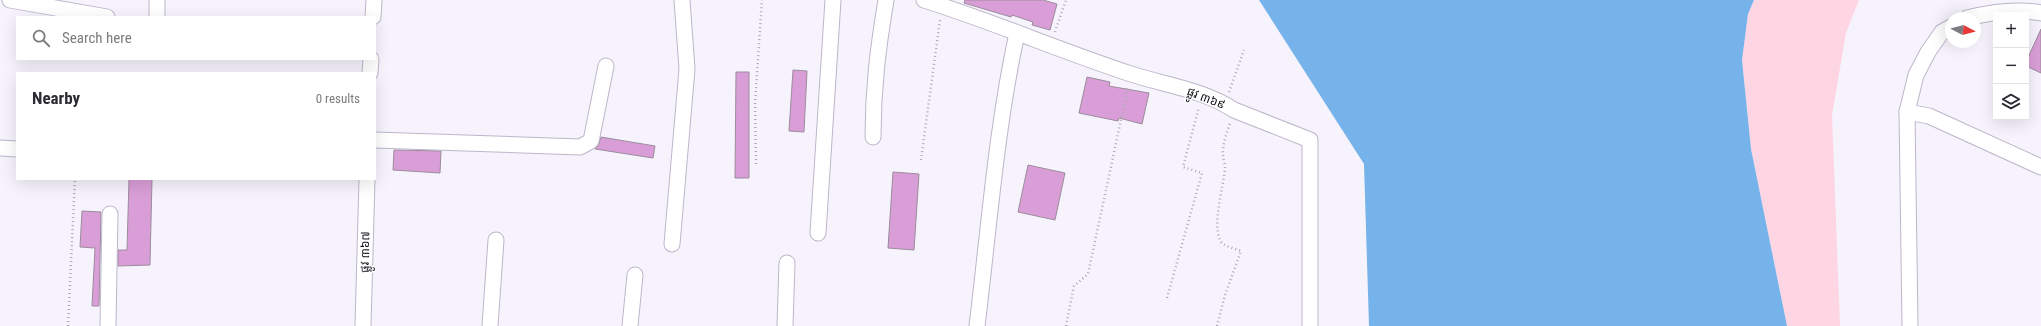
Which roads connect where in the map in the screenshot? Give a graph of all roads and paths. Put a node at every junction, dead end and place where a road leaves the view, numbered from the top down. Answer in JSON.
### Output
{"nodes":[{"id":1,"x":10,"y":0,"type":"edge"},
{"id":2,"x":158,"y":0,"type":"edge"},
{"id":3,"x":374,"y":0,"type":"edge"},
{"id":4,"x":682,"y":0,"type":"edge"},
{"id":5,"x":762,"y":0,"type":"edge"},
{"id":6,"x":833,"y":0,"type":"edge"},
{"id":7,"x":886,"y":0,"type":"edge"},
{"id":8,"x":924,"y":0,"type":"edge"},
{"id":9,"x":1066,"y":0,"type":"edge"},
{"id":10,"x":943,"y":3,"type":"edge"},
{"id":11,"x":2041,"y":13,"type":"edge"},
{"id":12,"x":1981,"y":14,"type":"edge"},
{"id":13,"x":102,"y":16,"type":"edge"},
{"id":14,"x":157,"y":16,"type":"edge"},
{"id":15,"x":373,"y":16,"type":"edge"},
{"id":16,"x":1945,"y":30,"type":"edge"},
{"id":17,"x":1017,"y":33,"type":"junction"},
{"id":18,"x":1051,"y":46,"type":"junction"},
{"id":19,"x":1244,"y":50,"type":"dead end"},
{"id":20,"x":606,"y":66,"type":"dead end"},
{"id":21,"x":1131,"y":74,"type":"junction"},
{"id":22,"x":1202,"y":95,"type":"junction"},
{"id":23,"x":1229,"y":107,"type":"junction"},
{"id":24,"x":1907,"y":112,"type":"junction"},
{"id":25,"x":873,"y":137,"type":"dead end"},
{"id":26,"x":376,"y":140,"type":"edge"},
{"id":27,"x":0,"y":148,"type":"edge"},
{"id":28,"x":16,"y":149,"type":"edge"},
{"id":29,"x":921,"y":160,"type":"dead end"},
{"id":30,"x":756,"y":164,"type":"dead end"},
{"id":31,"x":2041,"y":166,"type":"edge"},
{"id":32,"x":75,"y":180,"type":"edge"},
{"id":33,"x":367,"y":180,"type":"edge"},
{"id":34,"x":110,"y":214,"type":"dead end"},
{"id":35,"x":818,"y":233,"type":"dead end"},
{"id":36,"x":496,"y":240,"type":"dead end"},
{"id":37,"x":672,"y":244,"type":"dead end"},
{"id":38,"x":787,"y":263,"type":"dead end"},
{"id":39,"x":635,"y":275,"type":"dead end"},
{"id":40,"x":1167,"y":298,"type":"dead end"},
{"id":41,"x":68,"y":326,"type":"edge"},
{"id":42,"x":108,"y":326,"type":"edge"},
{"id":43,"x":363,"y":326,"type":"edge"},
{"id":44,"x":490,"y":326,"type":"edge"},
{"id":45,"x":630,"y":326,"type":"edge"},
{"id":46,"x":785,"y":326,"type":"edge"},
{"id":47,"x":977,"y":326,"type":"edge"},
{"id":48,"x":1066,"y":326,"type":"edge"},
{"id":49,"x":1217,"y":326,"type":"edge"},
{"id":50,"x":1310,"y":326,"type":"edge"},
{"id":51,"x":1910,"y":326,"type":"edge"}],
"edges":[{"from":1,"to":13,"type":"street"},
{"from":2,"to":14,"type":"street"},
{"from":3,"to":15,"type":"street"},
{"from":4,"to":37,"type":"street"},
{"from":5,"to":30,"type":"path"},
{"from":6,"to":35,"type":"street"},
{"from":7,"to":25,"type":"street"},
{"from":8,"to":10,"type":"street","name":"ផ្លូវ ៣៦៩"},
{"from":9,"to":18,"type":"path"},
{"from":10,"to":17,"type":"street","name":"ផ្លូវ ៣៦៩"},
{"from":10,"to":29,"type":"path"},
{"from":11,"to":12,"type":"street"},
{"from":16,"to":24,"type":"street"},
{"from":17,"to":18,"type":"street","name":"ផ្លូវ ៣៦៩"},
{"from":17,"to":47,"type":"street"},
{"from":18,"to":21,"type":"street","name":"ផ្លូវ ៣៦៩"},
{"from":19,"to":23,"type":"path"},
{"from":20,"to":26,"type":"street"},
{"from":21,"to":22,"type":"street","name":"ផ្លូវ ៣៦៩"},
{"from":21,"to":48,"type":"path"},
{"from":22,"to":23,"type":"street","name":"ផ្លូវ ៣៦៩"},
{"from":22,"to":40,"type":"path"},
{"from":23,"to":49,"type":"path"},
{"from":23,"to":50,"type":"street","name":"ផ្លូវ ៣៦៩"},
{"from":24,"to":31,"type":"street"},
{"from":24,"to":51,"type":"street"},
{"from":27,"to":28,"type":"street"},
{"from":32,"to":41,"type":"path"},
{"from":33,"to":43,"type":"street","name":"ផ្លូវ ៣៦៧"},
{"from":34,"to":42,"type":"street"},
{"from":36,"to":44,"type":"street"},
{"from":38,"to":46,"type":"street"},
{"from":39,"to":45,"type":"street"}]}
